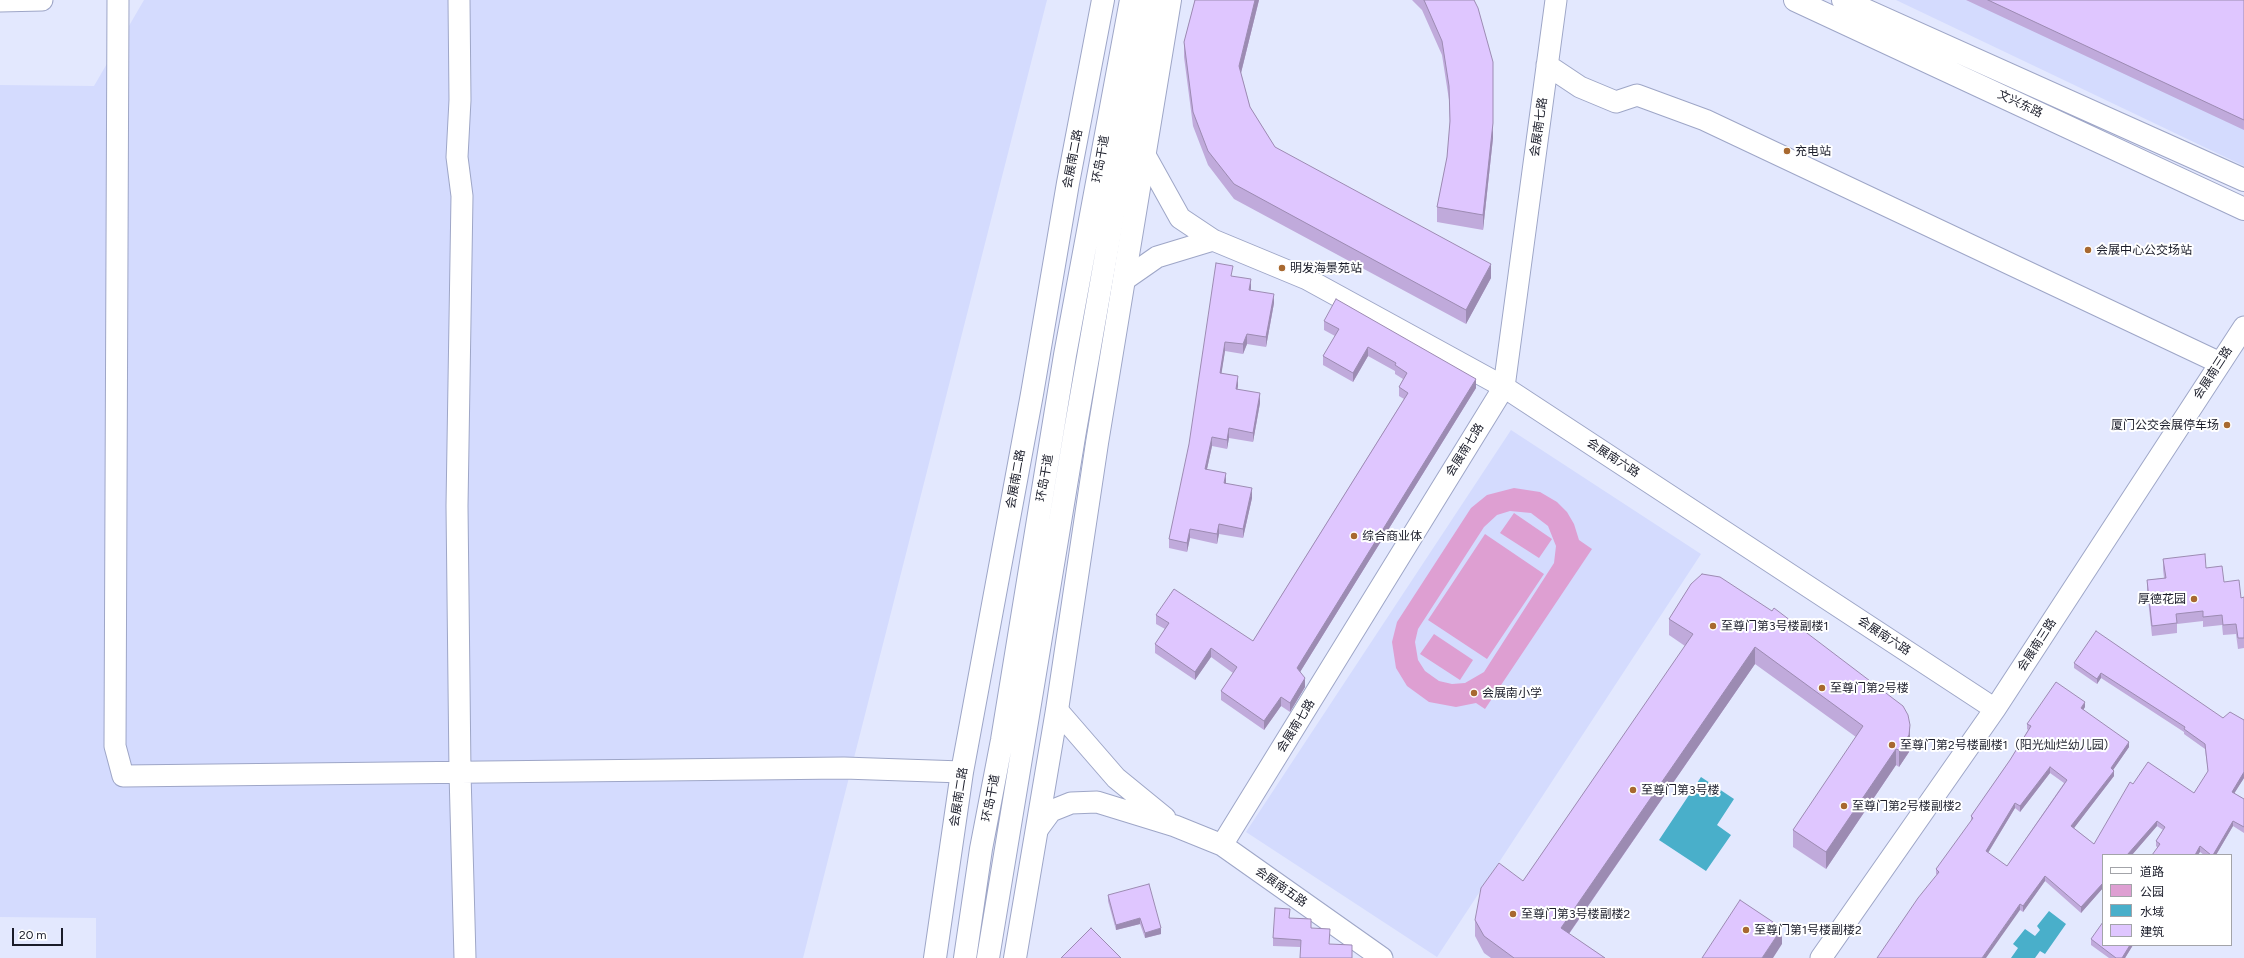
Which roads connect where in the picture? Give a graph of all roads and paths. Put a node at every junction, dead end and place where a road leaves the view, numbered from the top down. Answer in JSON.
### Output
{"nodes":[{"id":1,"x":42,"y":0,"type":"edge"},
{"id":2,"x":118,"y":0,"type":"edge"},
{"id":3,"x":459,"y":0,"type":"edge"},
{"id":4,"x":1103,"y":0,"type":"edge"},
{"id":5,"x":1131,"y":0,"type":"edge"},
{"id":6,"x":1151,"y":0,"type":"edge"},
{"id":7,"x":1170,"y":0,"type":"edge"},
{"id":8,"x":1556,"y":0,"type":"edge"},
{"id":9,"x":1795,"y":0,"type":"edge"},
{"id":10,"x":1844,"y":0,"type":"edge"},
{"id":11,"x":0,"y":2,"type":"edge"},
{"id":12,"x":1547,"y":65,"type":"junction"},
{"id":13,"x":1145,"y":155,"type":"junction"},
{"id":14,"x":2244,"y":180,"type":"edge"},
{"id":15,"x":2244,"y":209,"type":"edge"},
{"id":16,"x":1213,"y":240,"type":"junction"},
{"id":17,"x":1124,"y":280,"type":"junction"},
{"id":18,"x":2244,"y":327,"type":"edge"},
{"id":19,"x":2220,"y":363,"type":"junction"},
{"id":20,"x":1504,"y":387,"type":"junction"},
{"id":21,"x":1995,"y":708,"type":"junction"},
{"id":22,"x":1057,"y":710,"type":"junction"},
{"id":23,"x":962,"y":772,"type":"junction"},
{"id":24,"x":460,"y":773,"type":"junction"},
{"id":25,"x":1175,"y":826,"type":"junction"},
{"id":26,"x":1037,"y":830,"type":"junction"},
{"id":27,"x":1222,"y":845,"type":"junction"},
{"id":28,"x":465,"y":958,"type":"edge"},
{"id":29,"x":935,"y":958,"type":"edge"},
{"id":30,"x":965,"y":958,"type":"edge"},
{"id":31,"x":988,"y":958,"type":"edge"},
{"id":32,"x":1015,"y":958,"type":"edge"},
{"id":33,"x":1382,"y":958,"type":"edge"},
{"id":34,"x":1821,"y":958,"type":"edge"}],
"edges":[{"from":1,"to":11,"type":"street"},
{"from":2,"to":24,"type":"street"},
{"from":3,"to":24,"type":"street"},
{"from":4,"to":23,"type":"main road","name":"会展南二路"},
{"from":5,"to":30,"type":"main road","name":"环岛干道"},
{"from":6,"to":31,"type":"main road","name":"环岛干道"},
{"from":7,"to":13,"type":"main road"},
{"from":8,"to":12,"type":"street","name":"会展南七路"},
{"from":9,"to":15,"type":"main road","name":"文兴东路"},
{"from":10,"to":14,"type":"main road","name":"文兴东路"},
{"from":12,"to":19,"type":"street"},
{"from":12,"to":20,"type":"street","name":"会展南七路"},
{"from":13,"to":16,"type":"street","name":"会展南六路"},
{"from":13,"to":17,"type":"main road"},
{"from":16,"to":17,"type":"street"},
{"from":16,"to":20,"type":"street","name":"会展南六路"},
{"from":17,"to":22,"type":"main road"},
{"from":18,"to":19,"type":"street","name":"会展南三路"},
{"from":19,"to":21,"type":"street","name":"会展南三路"},
{"from":20,"to":21,"type":"street","name":"会展南六路"},
{"from":20,"to":27,"type":"street","name":"会展南七路"},
{"from":21,"to":34,"type":"street","name":"会展南三路"},
{"from":22,"to":25,"type":"street"},
{"from":22,"to":26,"type":"main road"},
{"from":23,"to":24,"type":"street"},
{"from":23,"to":29,"type":"main road","name":"会展南二路"},
{"from":24,"to":28,"type":"street"},
{"from":25,"to":26,"type":"street"},
{"from":25,"to":27,"type":"street","name":"会展南五路"},
{"from":26,"to":32,"type":"main road"},
{"from":27,"to":33,"type":"street","name":"会展南五路"}]}
